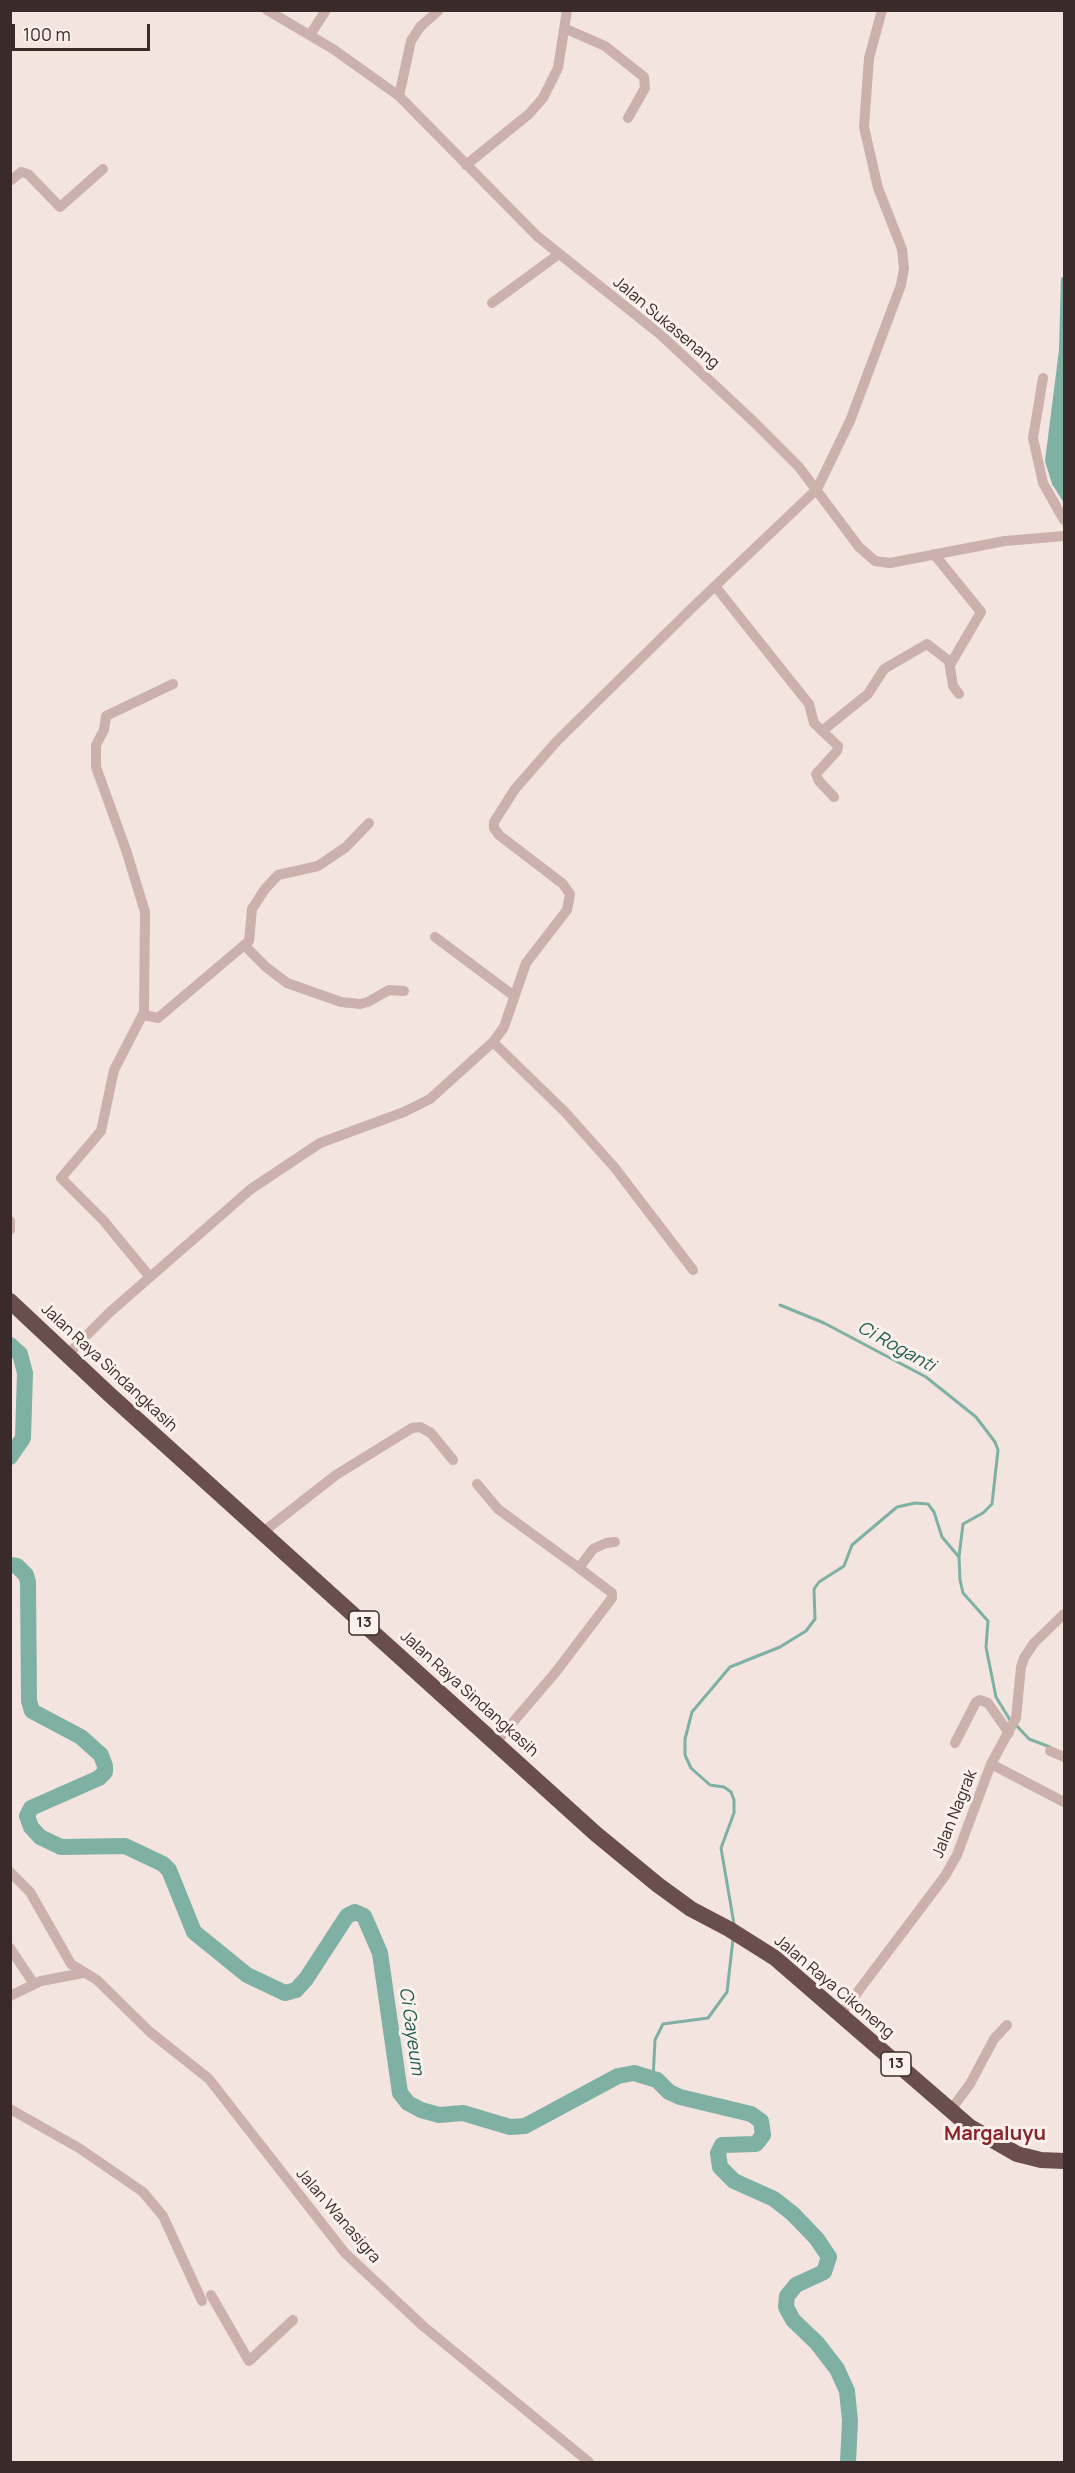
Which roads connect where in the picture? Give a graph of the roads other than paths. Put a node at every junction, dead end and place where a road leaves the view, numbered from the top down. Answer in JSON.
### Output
{"nodes":[{"id":1,"x":267,"y":10,"type":"edge"},
{"id":2,"x":326,"y":10,"type":"edge"},
{"id":3,"x":567,"y":10,"type":"edge"},
{"id":4,"x":882,"y":10,"type":"edge"},
{"id":5,"x":438,"y":11,"type":"edge"},
{"id":6,"x":281,"y":14,"type":"edge"},
{"id":7,"x":566,"y":29,"type":"junction"},
{"id":8,"x":309,"y":35,"type":"junction"},
{"id":9,"x":399,"y":96,"type":"junction"},
{"id":10,"x":628,"y":118,"type":"dead end"},
{"id":11,"x":466,"y":165,"type":"junction"},
{"id":12,"x":103,"y":169,"type":"dead end"},
{"id":13,"x":10,"y":181,"type":"edge"},
{"id":14,"x":559,"y":254,"type":"junction"},
{"id":15,"x":492,"y":303,"type":"dead end"},
{"id":16,"x":1043,"y":378,"type":"dead end"},
{"id":17,"x":817,"y":489,"type":"junction"},
{"id":18,"x":1065,"y":520,"type":"edge"},
{"id":19,"x":1065,"y":536,"type":"edge"},
{"id":20,"x":934,"y":554,"type":"junction"},
{"id":21,"x":715,"y":586,"type":"junction"},
{"id":22,"x":950,"y":665,"type":"junction"},
{"id":23,"x":173,"y":684,"type":"dead end"},
{"id":24,"x":959,"y":694,"type":"dead end"},
{"id":25,"x":822,"y":732,"type":"junction"},
{"id":26,"x":834,"y":797,"type":"dead end"},
{"id":27,"x":369,"y":824,"type":"dead end"},
{"id":28,"x":435,"y":937,"type":"dead end"},
{"id":29,"x":244,"y":945,"type":"junction"},
{"id":30,"x":404,"y":991,"type":"dead end"},
{"id":31,"x":514,"y":996,"type":"junction"},
{"id":32,"x":144,"y":1015,"type":"junction"},
{"id":33,"x":493,"y":1042,"type":"junction"},
{"id":34,"x":10,"y":1221,"type":"edge"},
{"id":35,"x":10,"y":1230,"type":"edge"},
{"id":36,"x":693,"y":1270,"type":"dead end"},
{"id":37,"x":150,"y":1277,"type":"junction"},
{"id":38,"x":10,"y":1301,"type":"edge"},
{"id":39,"x":68,"y":1354,"type":"junction"},
{"id":40,"x":453,"y":1460,"type":"dead end"},
{"id":41,"x":477,"y":1484,"type":"dead end"},
{"id":42,"x":263,"y":1532,"type":"junction"},
{"id":43,"x":615,"y":1542,"type":"dead end"},
{"id":44,"x":579,"y":1568,"type":"junction"},
{"id":45,"x":1065,"y":1614,"type":"edge"},
{"id":46,"x":1009,"y":1733,"type":"junction"},
{"id":47,"x":496,"y":1742,"type":"junction"},
{"id":48,"x":955,"y":1743,"type":"dead end"},
{"id":49,"x":1050,"y":1751,"type":"dead end"},
{"id":50,"x":1065,"y":1757,"type":"edge"},
{"id":51,"x":991,"y":1764,"type":"junction"},
{"id":52,"x":1065,"y":1802,"type":"edge"},
{"id":53,"x":10,"y":1872,"type":"edge"},
{"id":54,"x":736,"y":1933,"type":"joint"},
{"id":55,"x":10,"y":1948,"type":"edge"},
{"id":56,"x":79,"y":1973,"type":"junction"},
{"id":57,"x":34,"y":1984,"type":"junction"},
{"id":58,"x":10,"y":1996,"type":"edge"},
{"id":59,"x":841,"y":2014,"type":"junction"},
{"id":60,"x":1007,"y":2025,"type":"dead end"},
{"id":61,"x":10,"y":2109,"type":"edge"},
{"id":62,"x":950,"y":2111,"type":"junction"},
{"id":63,"x":1065,"y":2161,"type":"edge"},
{"id":64,"x":293,"y":2320,"type":"dead end"},
{"id":65,"x":589,"y":2463,"type":"edge"}],
"edges":[{"from":1,"to":6,"type":"street","name":"Jalan Sukasenang"},
{"from":2,"to":8,"type":"street"},
{"from":3,"to":7,"type":"street"},
{"from":4,"to":17,"type":"street"},
{"from":5,"to":9,"type":"street"},
{"from":6,"to":8,"type":"street","name":"Jalan Sukasenang"},
{"from":7,"to":10,"type":"street"},
{"from":7,"to":11,"type":"street"},
{"from":8,"to":9,"type":"street","name":"Jalan Sukasenang"},
{"from":9,"to":11,"type":"street","name":"Jalan Sukasenang"},
{"from":11,"to":14,"type":"street","name":"Jalan Sukasenang"},
{"from":12,"to":13,"type":"street"},
{"from":14,"to":15,"type":"street"},
{"from":14,"to":17,"type":"street","name":"Jalan Sukasenang"},
{"from":16,"to":18,"type":"street"},
{"from":17,"to":20,"type":"street","name":"Jalan Sukasenang"},
{"from":17,"to":21,"type":"street"},
{"from":19,"to":20,"type":"street","name":"Jalan Sukasenang"},
{"from":20,"to":22,"type":"street"},
{"from":21,"to":25,"type":"street"},
{"from":21,"to":31,"type":"street"},
{"from":22,"to":24,"type":"street"},
{"from":22,"to":25,"type":"street"},
{"from":23,"to":32,"type":"street"},
{"from":25,"to":26,"type":"street"},
{"from":27,"to":29,"type":"street"},
{"from":28,"to":31,"type":"street"},
{"from":29,"to":30,"type":"street"},
{"from":29,"to":32,"type":"street"},
{"from":31,"to":33,"type":"street"},
{"from":32,"to":37,"type":"street"},
{"from":33,"to":36,"type":"street"},
{"from":33,"to":37,"type":"street"},
{"from":34,"to":35,"type":"street"},
{"from":37,"to":39,"type":"street"},
{"from":38,"to":39,"type":"highway","name":"Jalan Raya Sindangkasih","number":"13"},
{"from":39,"to":42,"type":"highway","name":"Jalan Raya Sindangkasih","number":"13"},
{"from":40,"to":42,"type":"street"},
{"from":41,"to":44,"type":"street"},
{"from":42,"to":47,"type":"highway","name":"Jalan Raya Sindangkasih","number":"13"},
{"from":43,"to":44,"type":"street"},
{"from":44,"to":47,"type":"street"},
{"from":45,"to":46,"type":"street","name":"Jalan Nagrak"},
{"from":46,"to":48,"type":"street"},
{"from":46,"to":51,"type":"street","name":"Jalan Nagrak"},
{"from":47,"to":54,"type":"highway","name":"Jalan Raya Sindangkasih","number":"13"},
{"from":49,"to":50,"type":"street"},
{"from":51,"to":52,"type":"street"},
{"from":51,"to":59,"type":"street","name":"Jalan Nagrak"},
{"from":53,"to":56,"type":"street","name":"Jalan Wanasigra"},
{"from":54,"to":59,"type":"highway","name":"Jalan Raya Cikoneng","number":"13"},
{"from":55,"to":57,"type":"street"},
{"from":56,"to":57,"type":"street"},
{"from":56,"to":65,"type":"street","name":"Jalan Wanasigra"},
{"from":57,"to":58,"type":"street"},
{"from":59,"to":62,"type":"highway","name":"Jalan Raya Cikoneng","number":"13"},
{"from":60,"to":62,"type":"street"},
{"from":61,"to":64,"type":"street"},
{"from":62,"to":63,"type":"highway","name":"Jalan Raya Cikoneng","number":"13"}]}
